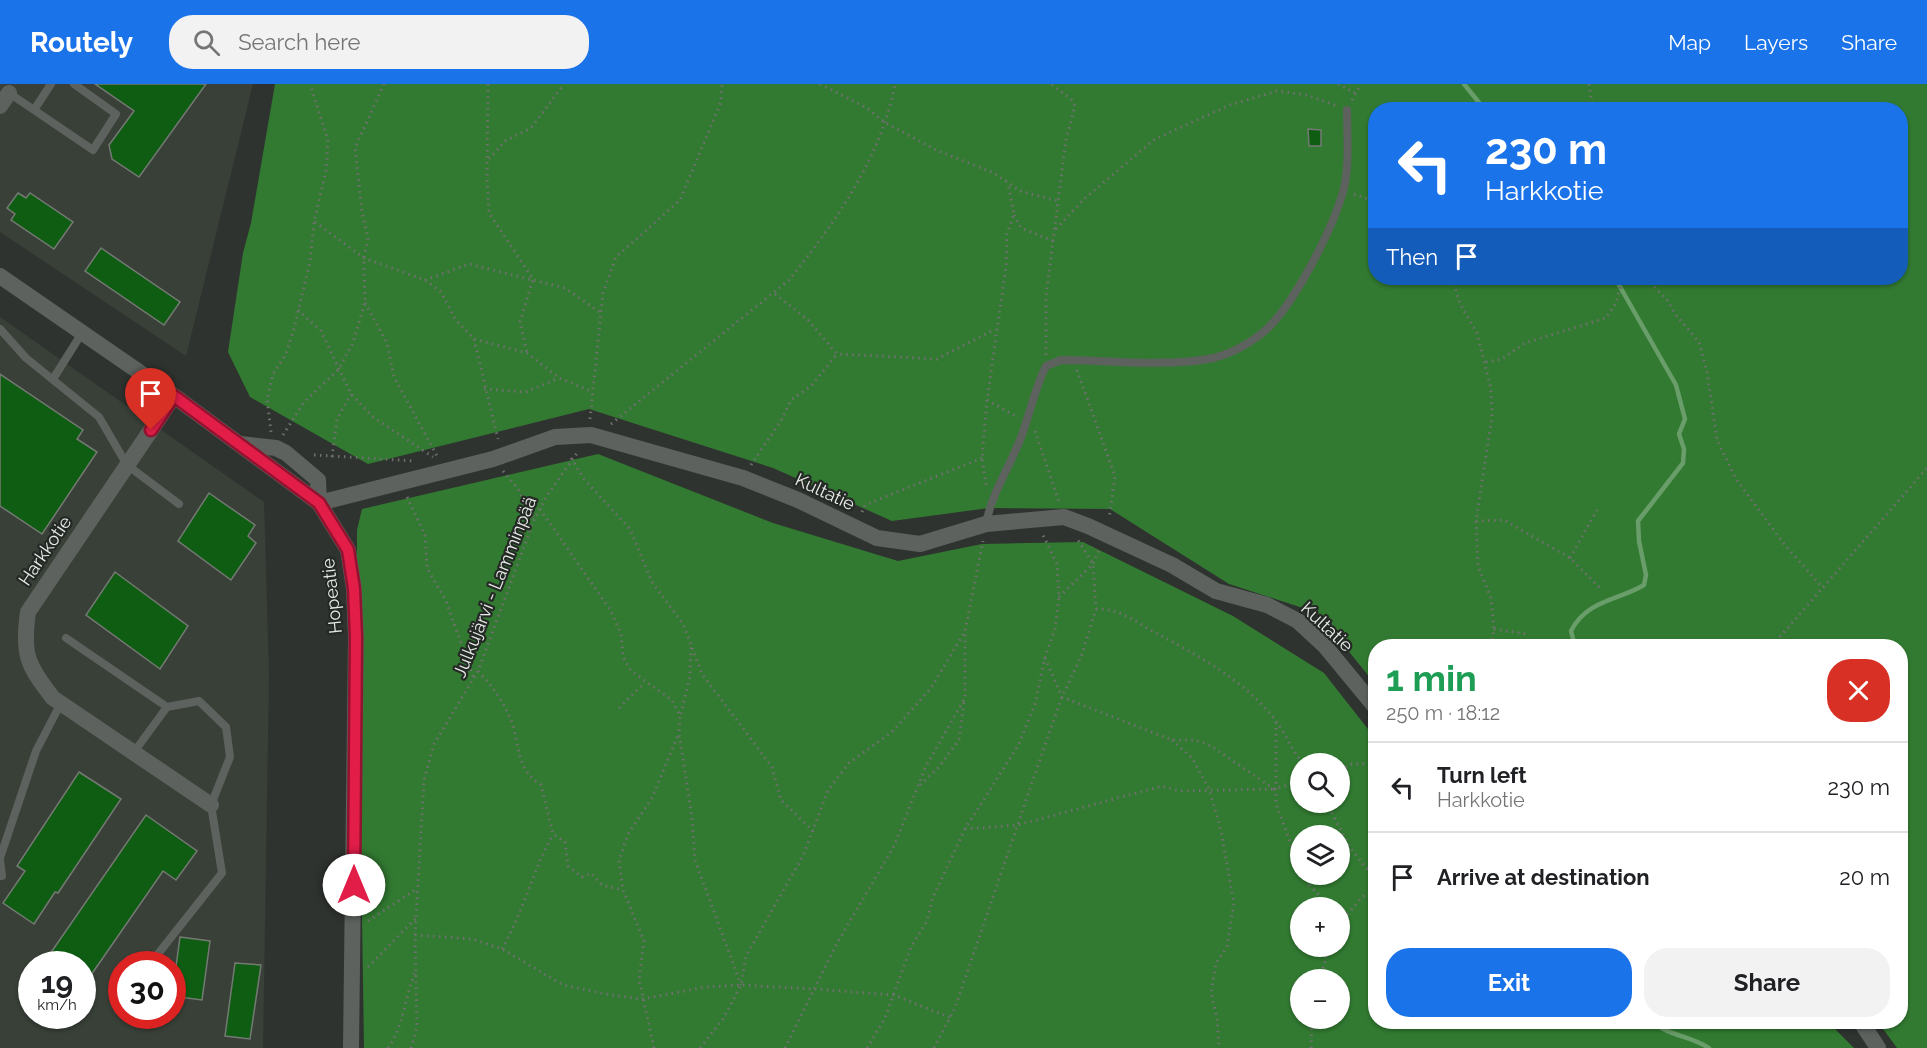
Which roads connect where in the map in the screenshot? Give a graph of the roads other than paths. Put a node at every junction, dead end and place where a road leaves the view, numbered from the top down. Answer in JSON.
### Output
{"nodes":[{"id":1,"x":51,"y":84,"type":"edge"},
{"id":2,"x":74,"y":84,"type":"edge"},
{"id":3,"x":4,"y":99,"type":"edge"},
{"id":4,"x":34,"y":110,"type":"junction"},
{"id":5,"x":1347,"y":110,"type":"road end"},
{"id":6,"x":1,"y":279,"type":"edge"},
{"id":7,"x":0,"y":330,"type":"edge"},
{"id":8,"x":82,"y":333,"type":"junction"},
{"id":9,"x":52,"y":380,"type":"junction"},
{"id":10,"x":174,"y":396,"type":"junction"},
{"id":11,"x":241,"y":444,"type":"junction"},
{"id":12,"x":127,"y":465,"type":"junction"},
{"id":13,"x":319,"y":503,"type":"junction"},
{"id":14,"x":179,"y":504,"type":"dead end"},
{"id":15,"x":987,"y":516,"type":"junction"},
{"id":16,"x":66,"y":638,"type":"dead end"},
{"id":17,"x":1368,"y":698,"type":"edge"},
{"id":18,"x":61,"y":704,"type":"junction"},
{"id":19,"x":167,"y":707,"type":"junction"},
{"id":20,"x":134,"y":752,"type":"junction"},
{"id":21,"x":212,"y":805,"type":"junction"},
{"id":22,"x":0,"y":859,"type":"edge"},
{"id":23,"x":2,"y":876,"type":"dead end"},
{"id":24,"x":160,"y":951,"type":"edge"},
{"id":25,"x":1866,"y":1029,"type":"edge"},
{"id":26,"x":351,"y":1048,"type":"edge"},
{"id":27,"x":1878,"y":1048,"type":"edge"}],
"edges":[{"from":1,"to":4,"type":"lane"},
{"from":2,"to":4,"type":"lane"},
{"from":3,"to":4,"type":"lane"},
{"from":5,"to":15,"type":"lane"},
{"from":6,"to":8,"type":"street","name":"Hopeatie"},
{"from":7,"to":9,"type":"lane"},
{"from":8,"to":9,"type":"lane"},
{"from":8,"to":10,"type":"street","name":"Hopeatie"},
{"from":9,"to":12,"type":"lane"},
{"from":10,"to":11,"type":"street","name":"Hopeatie"},
{"from":10,"to":12,"type":"street","name":"Harkkotie"},
{"from":11,"to":13,"type":"street","name":"Hopeatie"},
{"from":11,"to":13,"type":"street"},
{"from":12,"to":14,"type":"lane"},
{"from":12,"to":18,"type":"street","name":"Harkkotie"},
{"from":13,"to":15,"type":"street","name":"Kultatie"},
{"from":13,"to":26,"type":"street","name":"Hopeatie"},
{"from":15,"to":17,"type":"street","name":"Kultatie"},
{"from":16,"to":19,"type":"lane"},
{"from":18,"to":20,"type":"street","name":"Harkkotie"},
{"from":18,"to":22,"type":"lane"},
{"from":19,"to":20,"type":"lane"},
{"from":19,"to":21,"type":"lane"},
{"from":20,"to":21,"type":"street","name":"Harkkotie"},
{"from":21,"to":24,"type":"lane"},
{"from":22,"to":23,"type":"lane"},
{"from":25,"to":27,"type":"street"}]}
